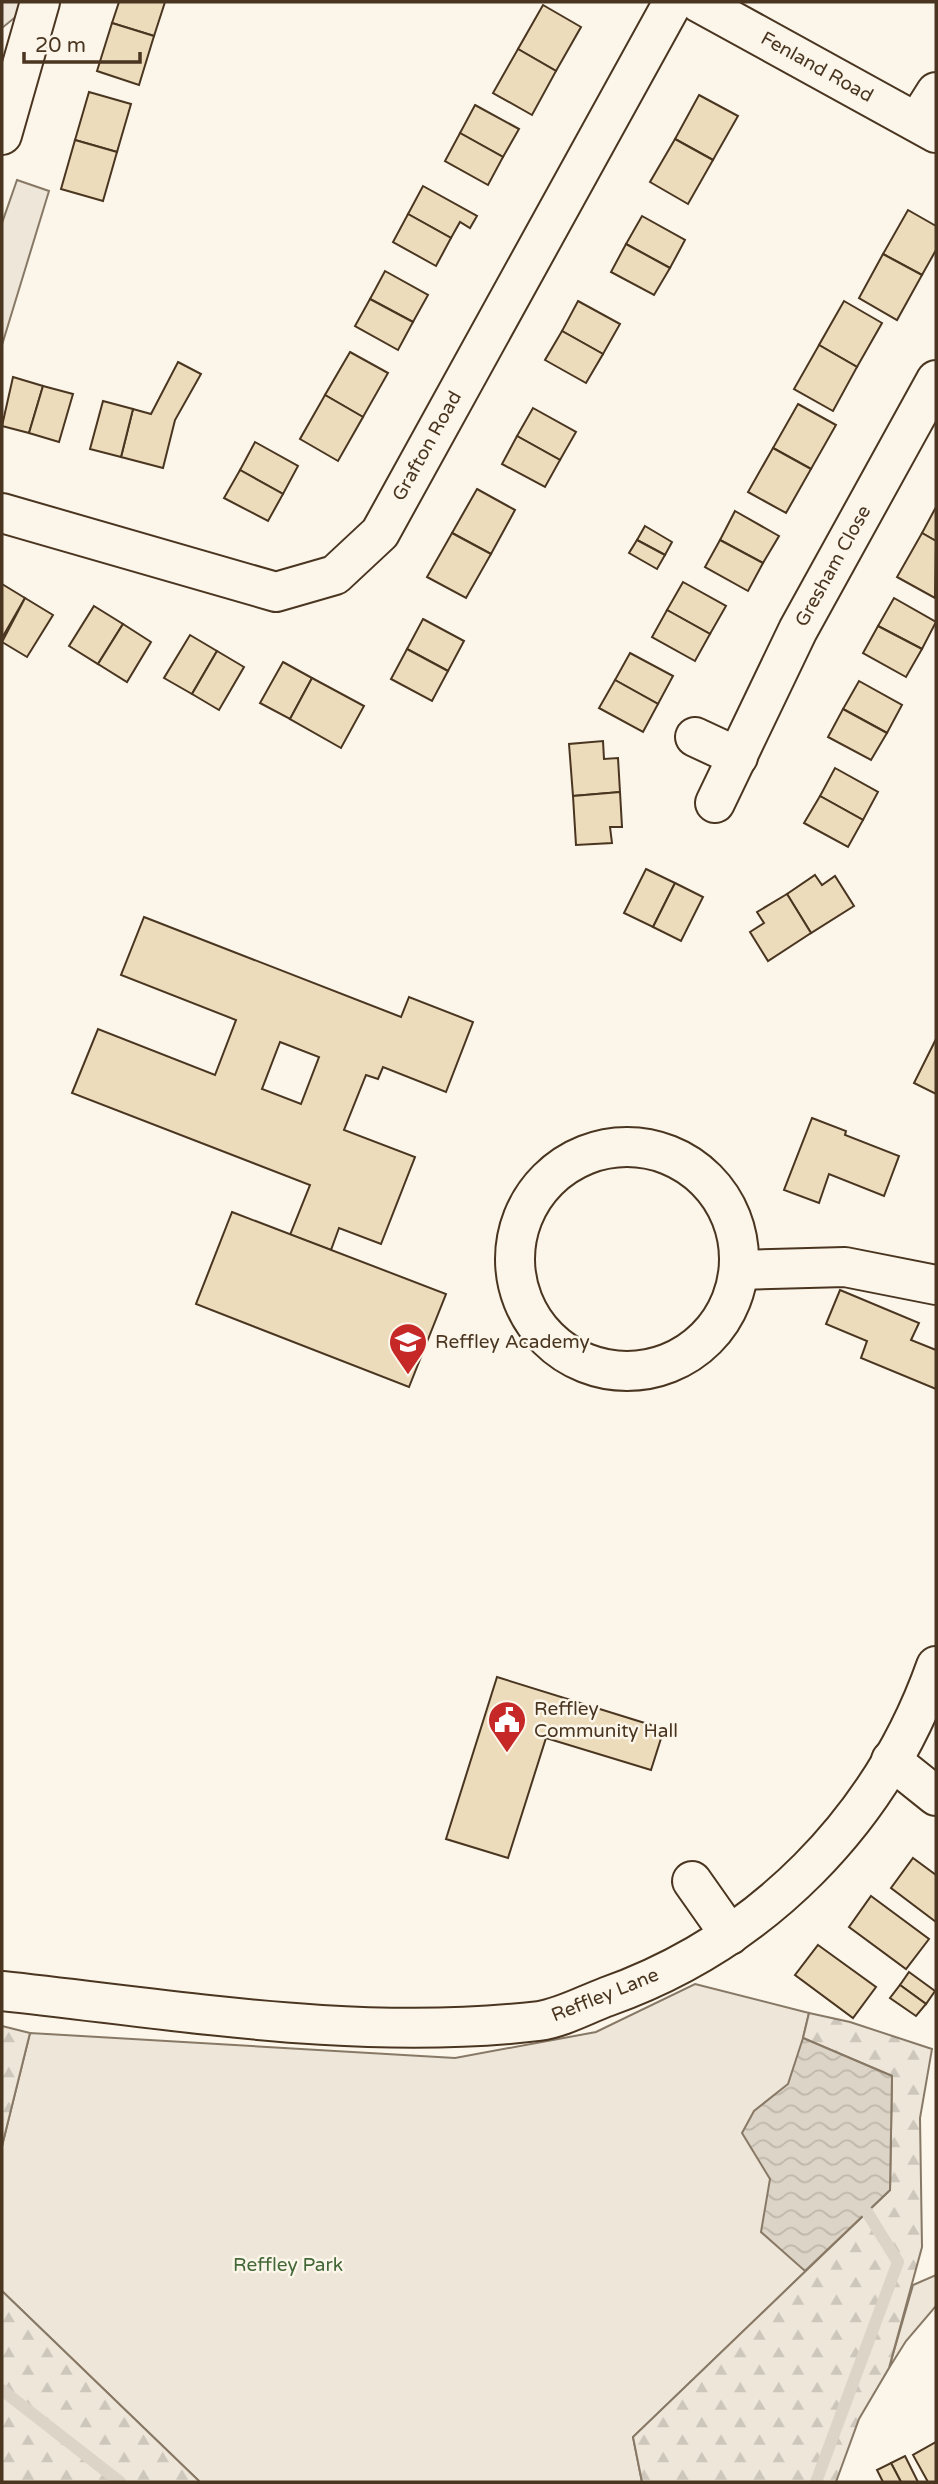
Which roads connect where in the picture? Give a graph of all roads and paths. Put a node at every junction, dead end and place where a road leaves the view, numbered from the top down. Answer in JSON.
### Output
{"nodes":[{"id":1,"x":40,"y":2,"type":"edge"},
{"id":2,"x":673,"y":2,"type":"edge"},
{"id":3,"x":698,"y":2,"type":"edge"},
{"id":4,"x":14,"y":47,"type":"edge"},
{"id":5,"x":930,"y":116,"type":"edge"},
{"id":6,"x":2,"y":135,"type":"edge"},
{"id":7,"x":936,"y":380,"type":"edge"},
{"id":8,"x":2,"y":513,"type":"edge"},
{"id":9,"x":695,"y":737,"type":"dead end"},
{"id":10,"x":738,"y":757,"type":"junction"},
{"id":11,"x":715,"y":803,"type":"dead end"},
{"id":12,"x":738,"y":1270,"type":"junction"},
{"id":13,"x":936,"y":1285,"type":"edge"},
{"id":14,"x":936,"y":1666,"type":"edge"},
{"id":15,"x":891,"y":1760,"type":"junction"},
{"id":16,"x":936,"y":1796,"type":"edge"},
{"id":17,"x":692,"y":1881,"type":"dead end"},
{"id":18,"x":730,"y":1935,"type":"junction"},
{"id":19,"x":2,"y":1991,"type":"edge"}],
"edges":[{"from":1,"to":4,"type":"street"},
{"from":2,"to":8,"type":"street","name":"Grafton Road"},
{"from":3,"to":5,"type":"street","name":"Fenland Road"},
{"from":4,"to":6,"type":"street"},
{"from":7,"to":10,"type":"street","name":"Gresham Close"},
{"from":9,"to":10,"type":"street"},
{"from":10,"to":11,"type":"street","name":"Gresham Close"},
{"from":12,"to":12,"type":"street"},
{"from":12,"to":13,"type":"street"},
{"from":14,"to":15,"type":"street","name":"Reffley Lane"},
{"from":15,"to":16,"type":"street"},
{"from":15,"to":18,"type":"street","name":"Reffley Lane"},
{"from":17,"to":18,"type":"street"},
{"from":18,"to":19,"type":"street","name":"Reffley Lane"}]}
